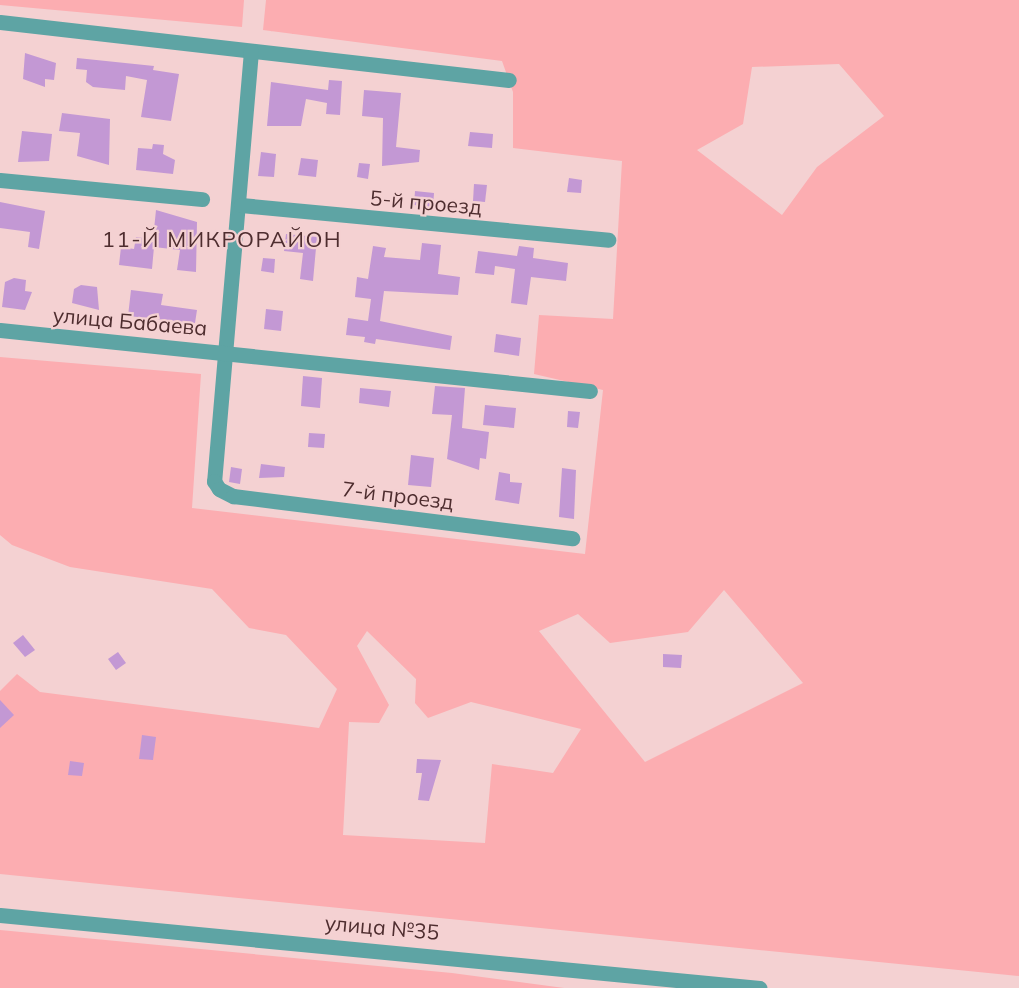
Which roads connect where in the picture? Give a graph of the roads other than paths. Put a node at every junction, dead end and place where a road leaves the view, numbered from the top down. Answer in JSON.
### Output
{"nodes":[{"id":1,"x":0,"y":22,"type":"edge"},
{"id":2,"x":251,"y":51,"type":"junction"},
{"id":3,"x":509,"y":80,"type":"dead end"},
{"id":4,"x":0,"y":180,"type":"edge"},
{"id":5,"x":202,"y":199,"type":"dead end"},
{"id":6,"x":241,"y":205,"type":"junction"},
{"id":7,"x":608,"y":240,"type":"dead end"},
{"id":8,"x":0,"y":330,"type":"edge"},
{"id":9,"x":224,"y":351,"type":"junction"},
{"id":10,"x":590,"y":391,"type":"dead end"},
{"id":11,"x":219,"y":489,"type":"joint"},
{"id":12,"x":572,"y":538,"type":"dead end"},
{"id":13,"x":0,"y":915,"type":"edge"},
{"id":14,"x":759,"y":988,"type":"edge"}],
"edges":[{"from":1,"to":2,"type":"street"},
{"from":2,"to":3,"type":"street"},
{"from":2,"to":6,"type":"street"},
{"from":4,"to":5,"type":"street"},
{"from":6,"to":7,"type":"street","name":"5-й проезд"},
{"from":6,"to":9,"type":"street"},
{"from":8,"to":9,"type":"street","name":"улица Бабаева"},
{"from":9,"to":10,"type":"street"},
{"from":9,"to":11,"type":"street","name":"улица Бабаева"},
{"from":11,"to":12,"type":"street","name":"7-й проезд"},
{"from":13,"to":14,"type":"street","name":"улица №35"}]}
